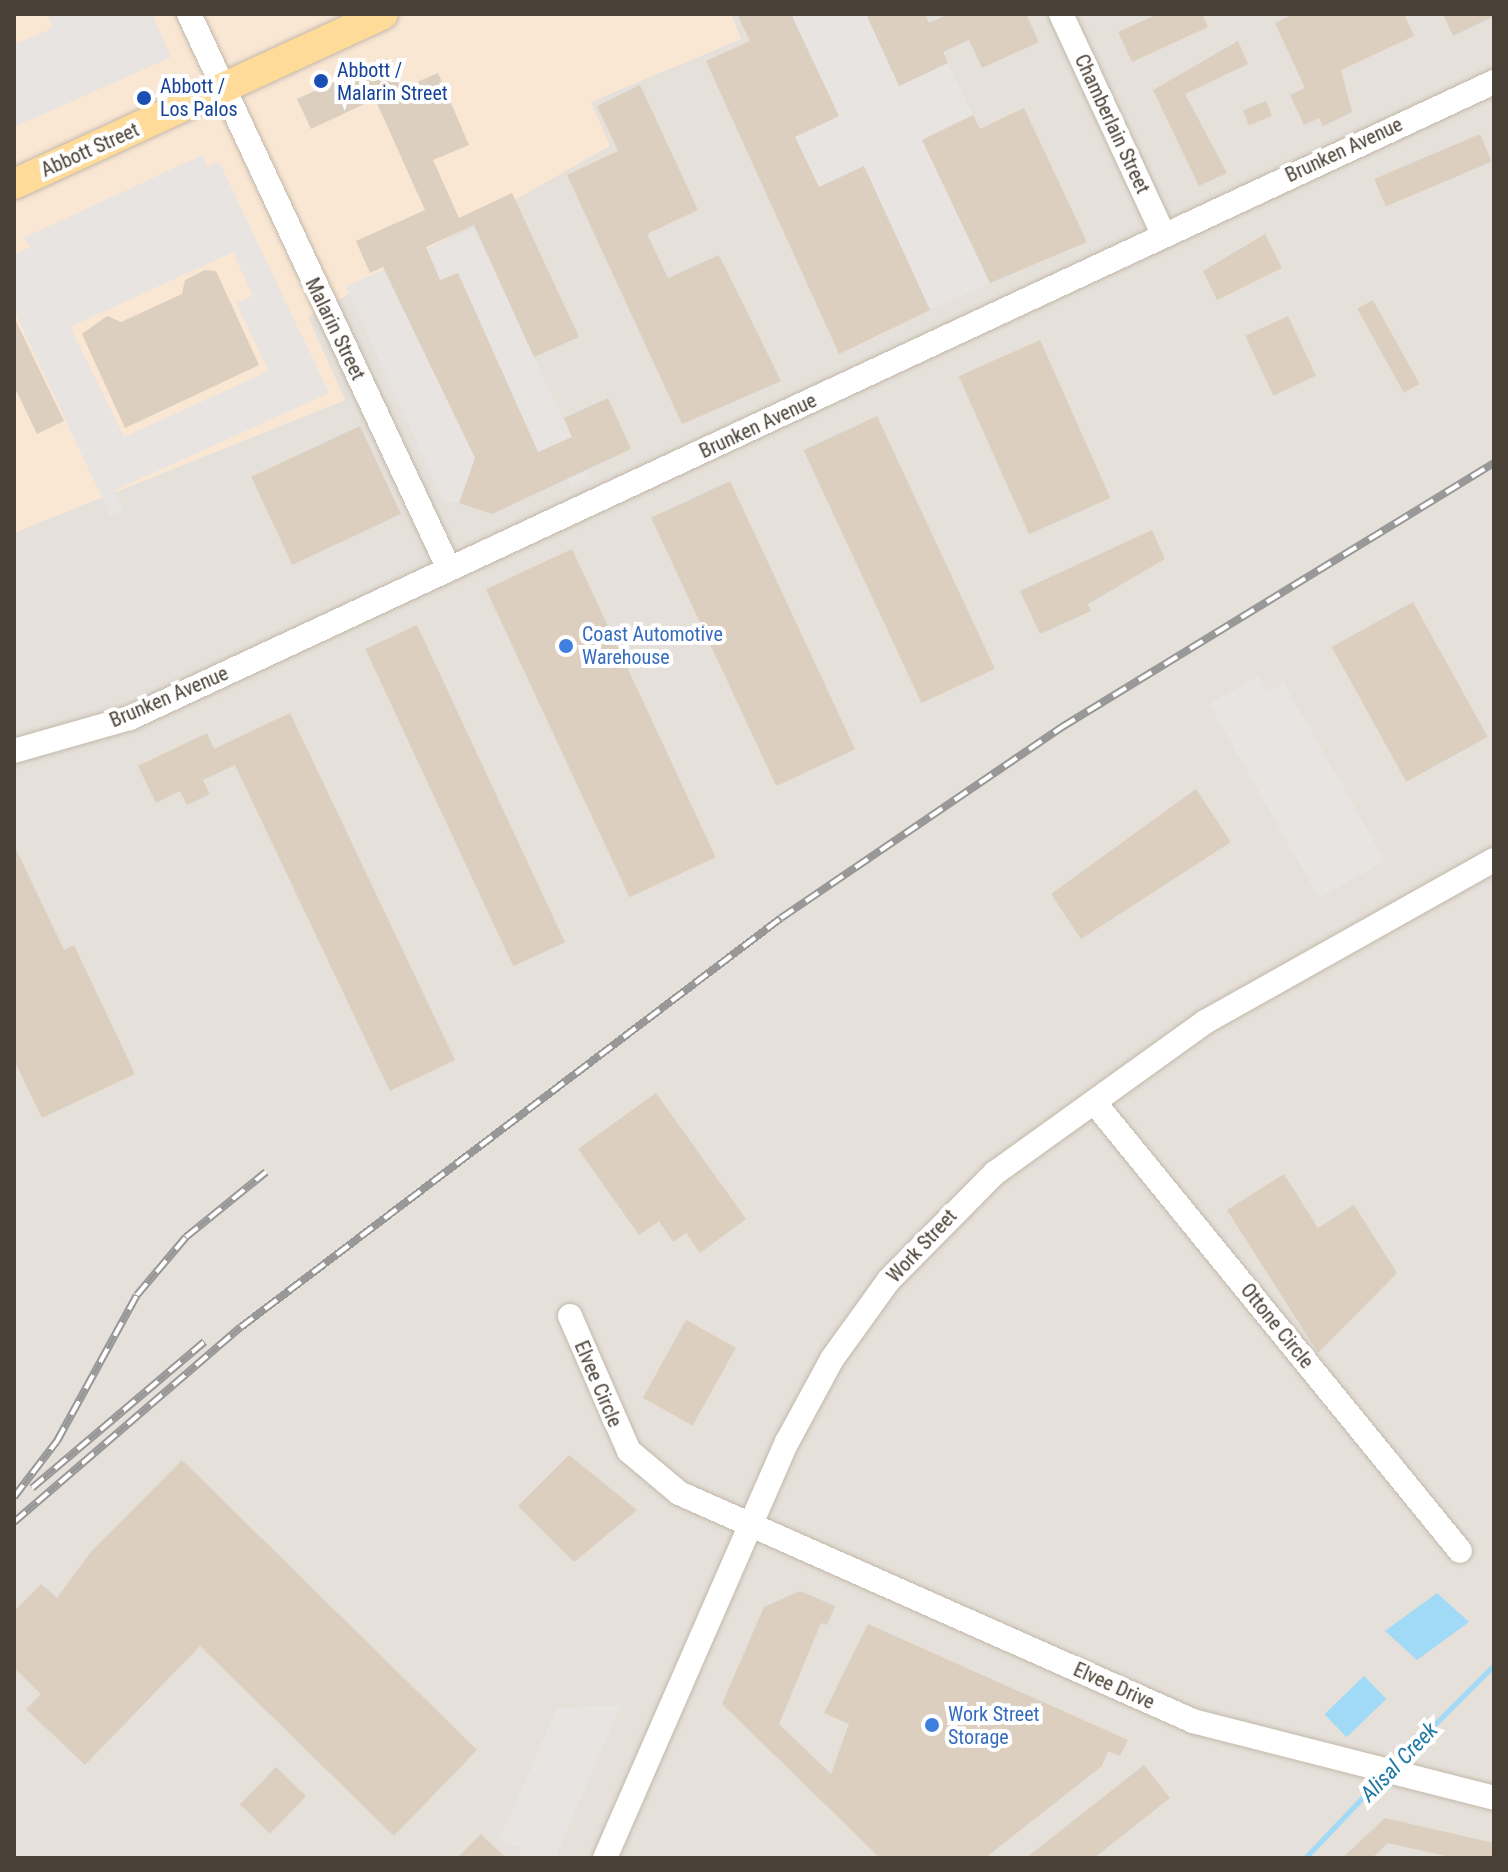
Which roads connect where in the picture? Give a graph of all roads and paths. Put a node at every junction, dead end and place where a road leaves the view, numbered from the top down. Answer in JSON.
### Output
{"nodes":[{"id":1,"x":189,"y":14,"type":"edge"},
{"id":2,"x":383,"y":14,"type":"edge"},
{"id":3,"x":1061,"y":14,"type":"edge"},
{"id":4,"x":1494,"y":82,"type":"edge"},
{"id":5,"x":221,"y":90,"type":"junction"},
{"id":6,"x":14,"y":184,"type":"edge"},
{"id":7,"x":1163,"y":234,"type":"junction"},
{"id":8,"x":449,"y":569,"type":"junction"},
{"id":9,"x":14,"y":751,"type":"edge"},
{"id":10,"x":1494,"y":860,"type":"edge"},
{"id":11,"x":1094,"y":1102,"type":"junction"},
{"id":12,"x":570,"y":1316,"type":"dead end"},
{"id":13,"x":751,"y":1526,"type":"junction"},
{"id":14,"x":1460,"y":1551,"type":"dead end"},
{"id":15,"x":1494,"y":1798,"type":"edge"},
{"id":16,"x":605,"y":1858,"type":"edge"}],
"edges":[{"from":1,"to":5,"type":"street","name":"Malarin Street"},
{"from":2,"to":5,"type":"main road","name":"Abbott Street"},
{"from":3,"to":7,"type":"street","name":"Chamberlain Street"},
{"from":4,"to":7,"type":"street","name":"Brunken Avenue"},
{"from":5,"to":6,"type":"main road","name":"Abbott Street"},
{"from":5,"to":8,"type":"street","name":"Malarin Street"},
{"from":7,"to":8,"type":"street","name":"Brunken Avenue"},
{"from":8,"to":9,"type":"street","name":"Brunken Avenue"},
{"from":10,"to":11,"type":"street","name":"Work Street"},
{"from":11,"to":13,"type":"street","name":"Work Street"},
{"from":11,"to":14,"type":"street","name":"Ottone Circle"},
{"from":12,"to":13,"type":"street","name":"Elvee Circle"},
{"from":13,"to":15,"type":"street","name":"Elvee Drive"},
{"from":13,"to":16,"type":"street","name":"Work Street"}]}
